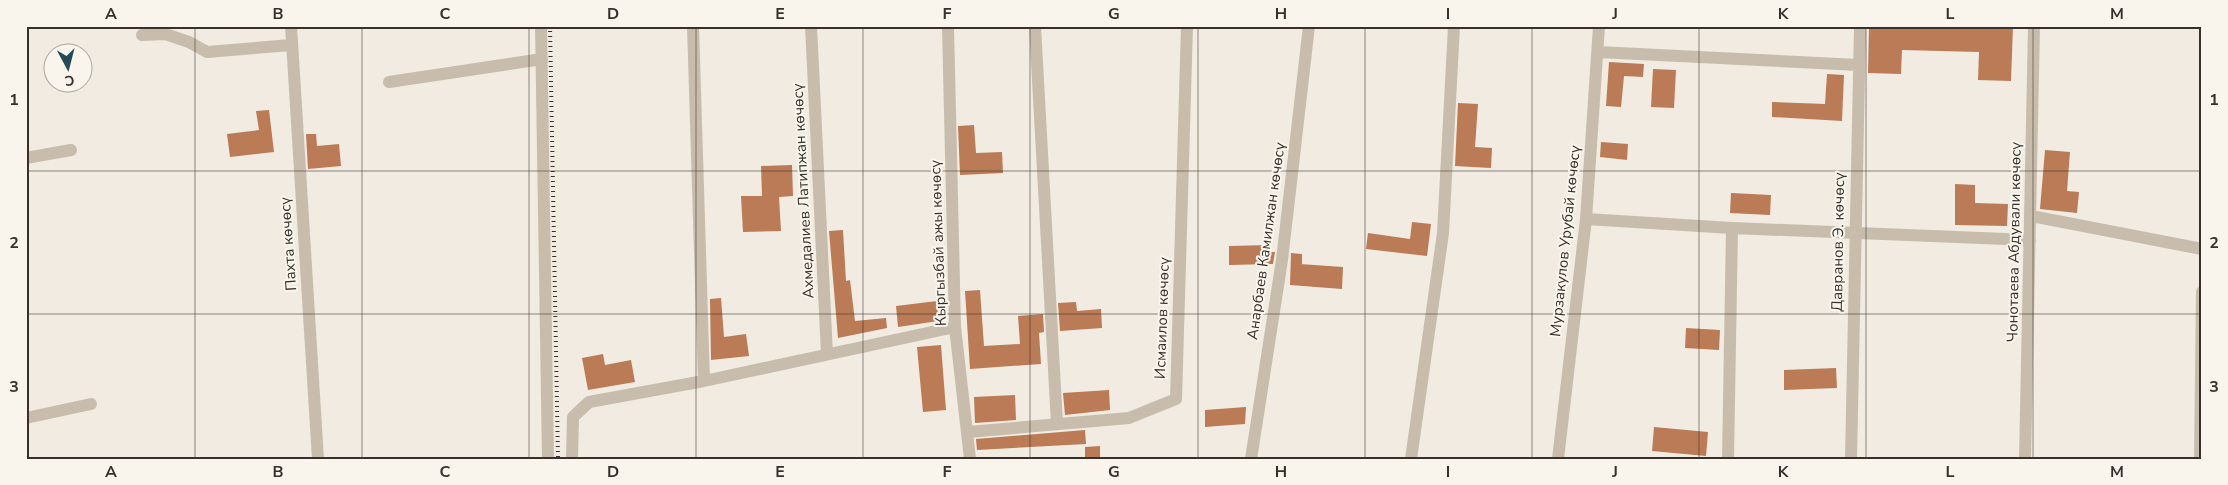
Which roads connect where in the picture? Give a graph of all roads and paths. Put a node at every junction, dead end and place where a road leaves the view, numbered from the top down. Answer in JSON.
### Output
{"nodes":[{"id":1,"x":291,"y":26,"type":"edge"},
{"id":2,"x":541,"y":26,"type":"edge"},
{"id":3,"x":693,"y":26,"type":"edge"},
{"id":4,"x":811,"y":26,"type":"edge"},
{"id":5,"x":948,"y":26,"type":"edge"},
{"id":6,"x":1035,"y":26,"type":"edge"},
{"id":7,"x":1186,"y":26,"type":"edge"},
{"id":8,"x":1309,"y":26,"type":"edge"},
{"id":9,"x":1454,"y":26,"type":"edge"},
{"id":10,"x":1598,"y":26,"type":"edge"},
{"id":11,"x":1860,"y":26,"type":"edge"},
{"id":12,"x":2034,"y":26,"type":"edge"},
{"id":13,"x":142,"y":35,"type":"dead end"},
{"id":14,"x":291,"y":45,"type":"junction"},
{"id":15,"x":1598,"y":52,"type":"junction"},
{"id":16,"x":542,"y":59,"type":"junction"},
{"id":17,"x":1858,"y":65,"type":"junction"},
{"id":18,"x":389,"y":82,"type":"dead end"},
{"id":19,"x":71,"y":150,"type":"dead end"},
{"id":20,"x":26,"y":158,"type":"edge"},
{"id":21,"x":2031,"y":216,"type":"junction"},
{"id":22,"x":1586,"y":219,"type":"junction"},
{"id":23,"x":1732,"y":228,"type":"junction"},
{"id":24,"x":1854,"y":232,"type":"junction"},
{"id":25,"x":2030,"y":240,"type":"junction"},
{"id":26,"x":2202,"y":249,"type":"edge"},
{"id":27,"x":2202,"y":292,"type":"edge"},
{"id":28,"x":956,"y":327,"type":"junction"},
{"id":29,"x":828,"y":354,"type":"junction"},
{"id":30,"x":704,"y":382,"type":"junction"},
{"id":31,"x":91,"y":404,"type":"dead end"},
{"id":32,"x":26,"y":418,"type":"edge"},
{"id":33,"x":1057,"y":424,"type":"junction"},
{"id":34,"x":968,"y":432,"type":"junction"},
{"id":35,"x":318,"y":459,"type":"edge"},
{"id":36,"x":548,"y":459,"type":"edge"},
{"id":37,"x":572,"y":459,"type":"edge"},
{"id":38,"x":970,"y":459,"type":"edge"},
{"id":39,"x":1251,"y":459,"type":"edge"},
{"id":40,"x":1411,"y":459,"type":"edge"},
{"id":41,"x":1558,"y":459,"type":"edge"},
{"id":42,"x":1728,"y":459,"type":"edge"},
{"id":43,"x":1851,"y":459,"type":"edge"},
{"id":44,"x":2025,"y":459,"type":"edge"},
{"id":45,"x":2200,"y":459,"type":"edge"}],
"edges":[{"from":1,"to":14,"type":"street","name":"Пахта көчөсү"},
{"from":2,"to":16,"type":"street"},
{"from":3,"to":30,"type":"street"},
{"from":4,"to":29,"type":"street","name":"Ахмедалиев Латипжан көчөсү"},
{"from":5,"to":28,"type":"street","name":"Кыргызбай ажы көчөсү"},
{"from":6,"to":33,"type":"street"},
{"from":7,"to":33,"type":"street","name":"Исмаилов көчөсү"},
{"from":8,"to":39,"type":"street","name":"Анарбаев Камилжан көчөсү"},
{"from":9,"to":40,"type":"street"},
{"from":10,"to":15,"type":"street","name":"Мурзакулов Урубай көчөсү"},
{"from":11,"to":17,"type":"street","name":"Давранов Э. көчөсү"},
{"from":12,"to":21,"type":"street","name":"Чонотаева Абдували көчөсү"},
{"from":13,"to":14,"type":"street"},
{"from":14,"to":35,"type":"street","name":"Пахта көчөсү"},
{"from":15,"to":17,"type":"street"},
{"from":15,"to":22,"type":"street","name":"Мурзакулов Урубай көчөсү"},
{"from":16,"to":18,"type":"street"},
{"from":16,"to":36,"type":"street"},
{"from":17,"to":24,"type":"street","name":"Давранов Э. көчөсү"},
{"from":19,"to":20,"type":"street"},
{"from":21,"to":25,"type":"street","name":"Чонотаева Абдували көчөсү"},
{"from":21,"to":26,"type":"street"},
{"from":22,"to":23,"type":"street"},
{"from":22,"to":41,"type":"street","name":"Мурзакулов Урубай көчөсү"},
{"from":23,"to":24,"type":"street"},
{"from":23,"to":42,"type":"street"},
{"from":24,"to":25,"type":"street"},
{"from":24,"to":43,"type":"street","name":"Давранов Э. көчөсү"},
{"from":25,"to":44,"type":"street","name":"Чонотаева Абдували көчөсү"},
{"from":27,"to":45,"type":"street"},
{"from":28,"to":29,"type":"street"},
{"from":28,"to":34,"type":"street","name":"Кыргызбай ажы көчөсү"},
{"from":29,"to":30,"type":"street"},
{"from":30,"to":37,"type":"street"},
{"from":31,"to":32,"type":"street"},
{"from":33,"to":34,"type":"street","name":"Исмаилов көчөсү"},
{"from":34,"to":38,"type":"street","name":"Кыргызбай ажы көчөсү"}]}
